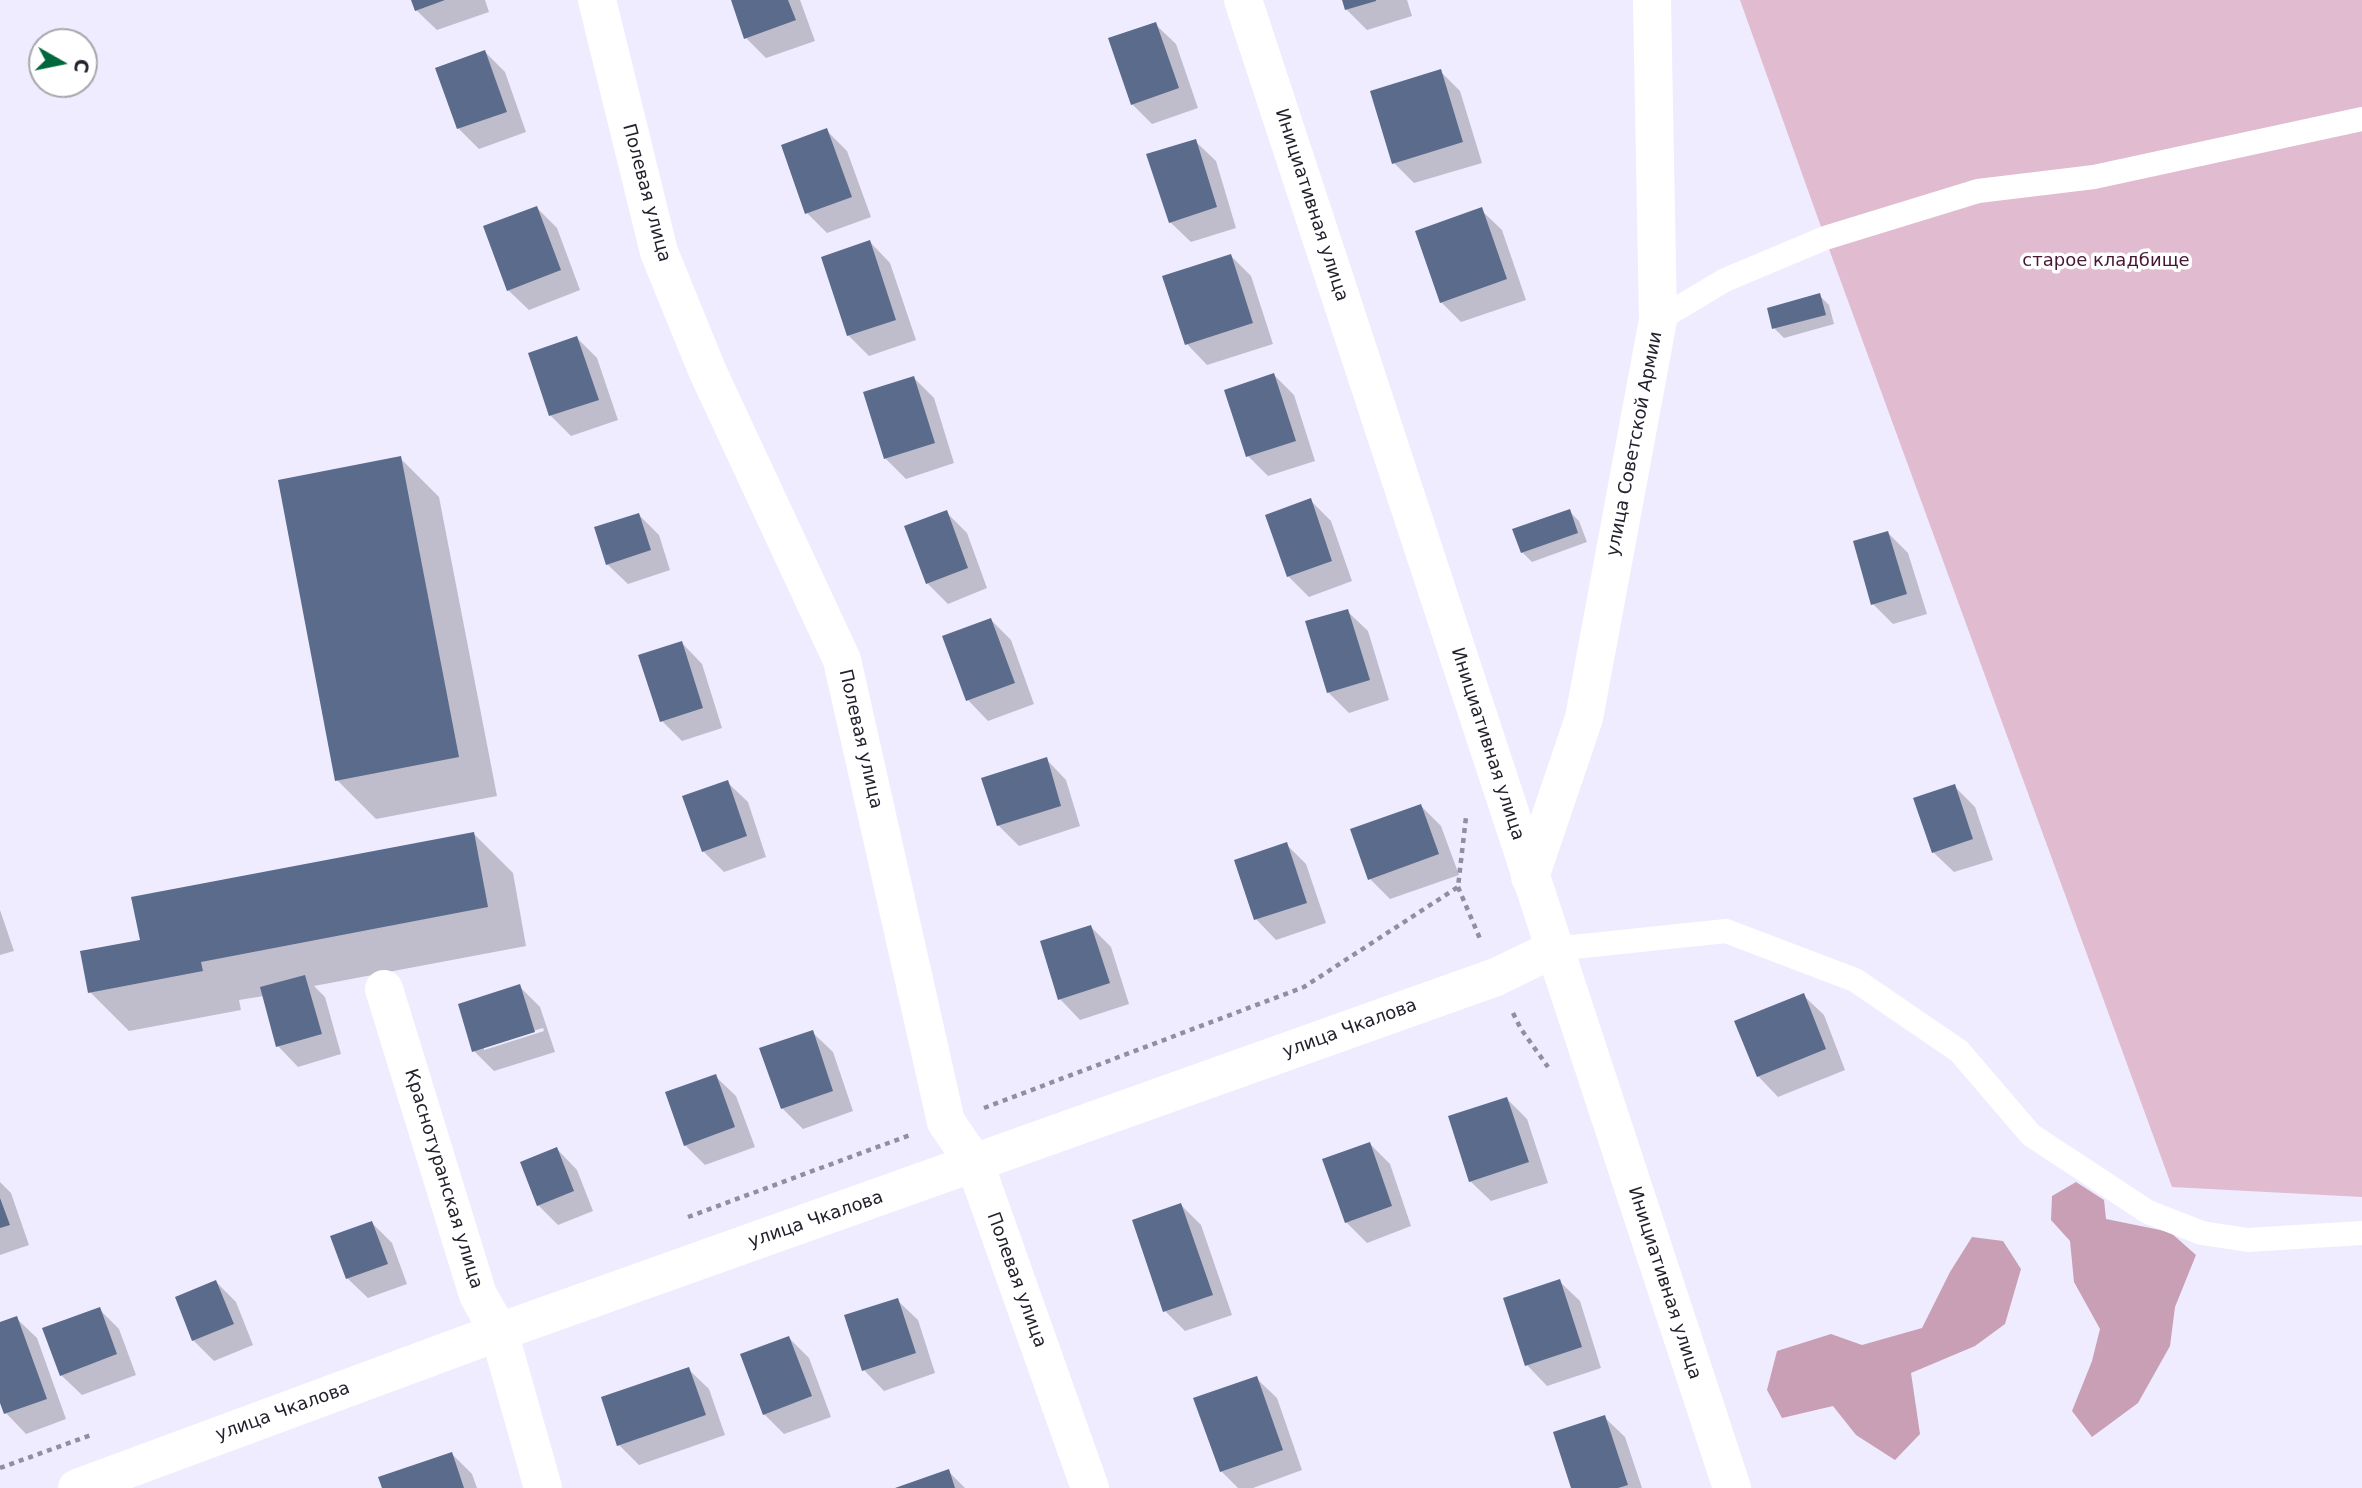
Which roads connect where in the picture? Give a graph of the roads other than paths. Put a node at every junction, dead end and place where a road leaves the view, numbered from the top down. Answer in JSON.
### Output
{"nodes":[{"id":1,"x":597,"y":0,"type":"edge"},
{"id":2,"x":1243,"y":0,"type":"edge"},
{"id":3,"x":1652,"y":0,"type":"edge"},
{"id":4,"x":2362,"y":119,"type":"edge"},
{"id":5,"x":1658,"y":320,"type":"junction"},
{"id":6,"x":1530,"y":877,"type":"junction"},
{"id":7,"x":1554,"y":949,"type":"junction"},
{"id":8,"x":384,"y":989,"type":"dead end"},
{"id":9,"x":975,"y":1164,"type":"junction"},
{"id":10,"x":2362,"y":1233,"type":"edge"},
{"id":11,"x":499,"y":1332,"type":"junction"},
{"id":12,"x":77,"y":1488,"type":"edge"},
{"id":13,"x":543,"y":1488,"type":"edge"},
{"id":14,"x":1090,"y":1488,"type":"edge"},
{"id":15,"x":1732,"y":1488,"type":"edge"}],
"edges":[{"from":1,"to":9,"type":"street","name":"Полевая улица"},
{"from":2,"to":6,"type":"street","name":"Инициативная улица"},
{"from":3,"to":5,"type":"street","name":"улица Советской Армии"},
{"from":4,"to":5,"type":"lane"},
{"from":5,"to":6,"type":"street","name":"улица Советской Армии"},
{"from":6,"to":7,"type":"street","name":"Инициативная улица"},
{"from":7,"to":9,"type":"street","name":"улица Чкалова"},
{"from":7,"to":10,"type":"lane"},
{"from":7,"to":15,"type":"street","name":"Инициативная улица"},
{"from":8,"to":11,"type":"street","name":"Краснотуранская улица"},
{"from":9,"to":11,"type":"street","name":"улица Чкалова"},
{"from":9,"to":14,"type":"street","name":"Полевая улица"},
{"from":11,"to":12,"type":"street","name":"улица Чкалова"},
{"from":11,"to":13,"type":"street","name":"Краснотуранская улица"}]}
